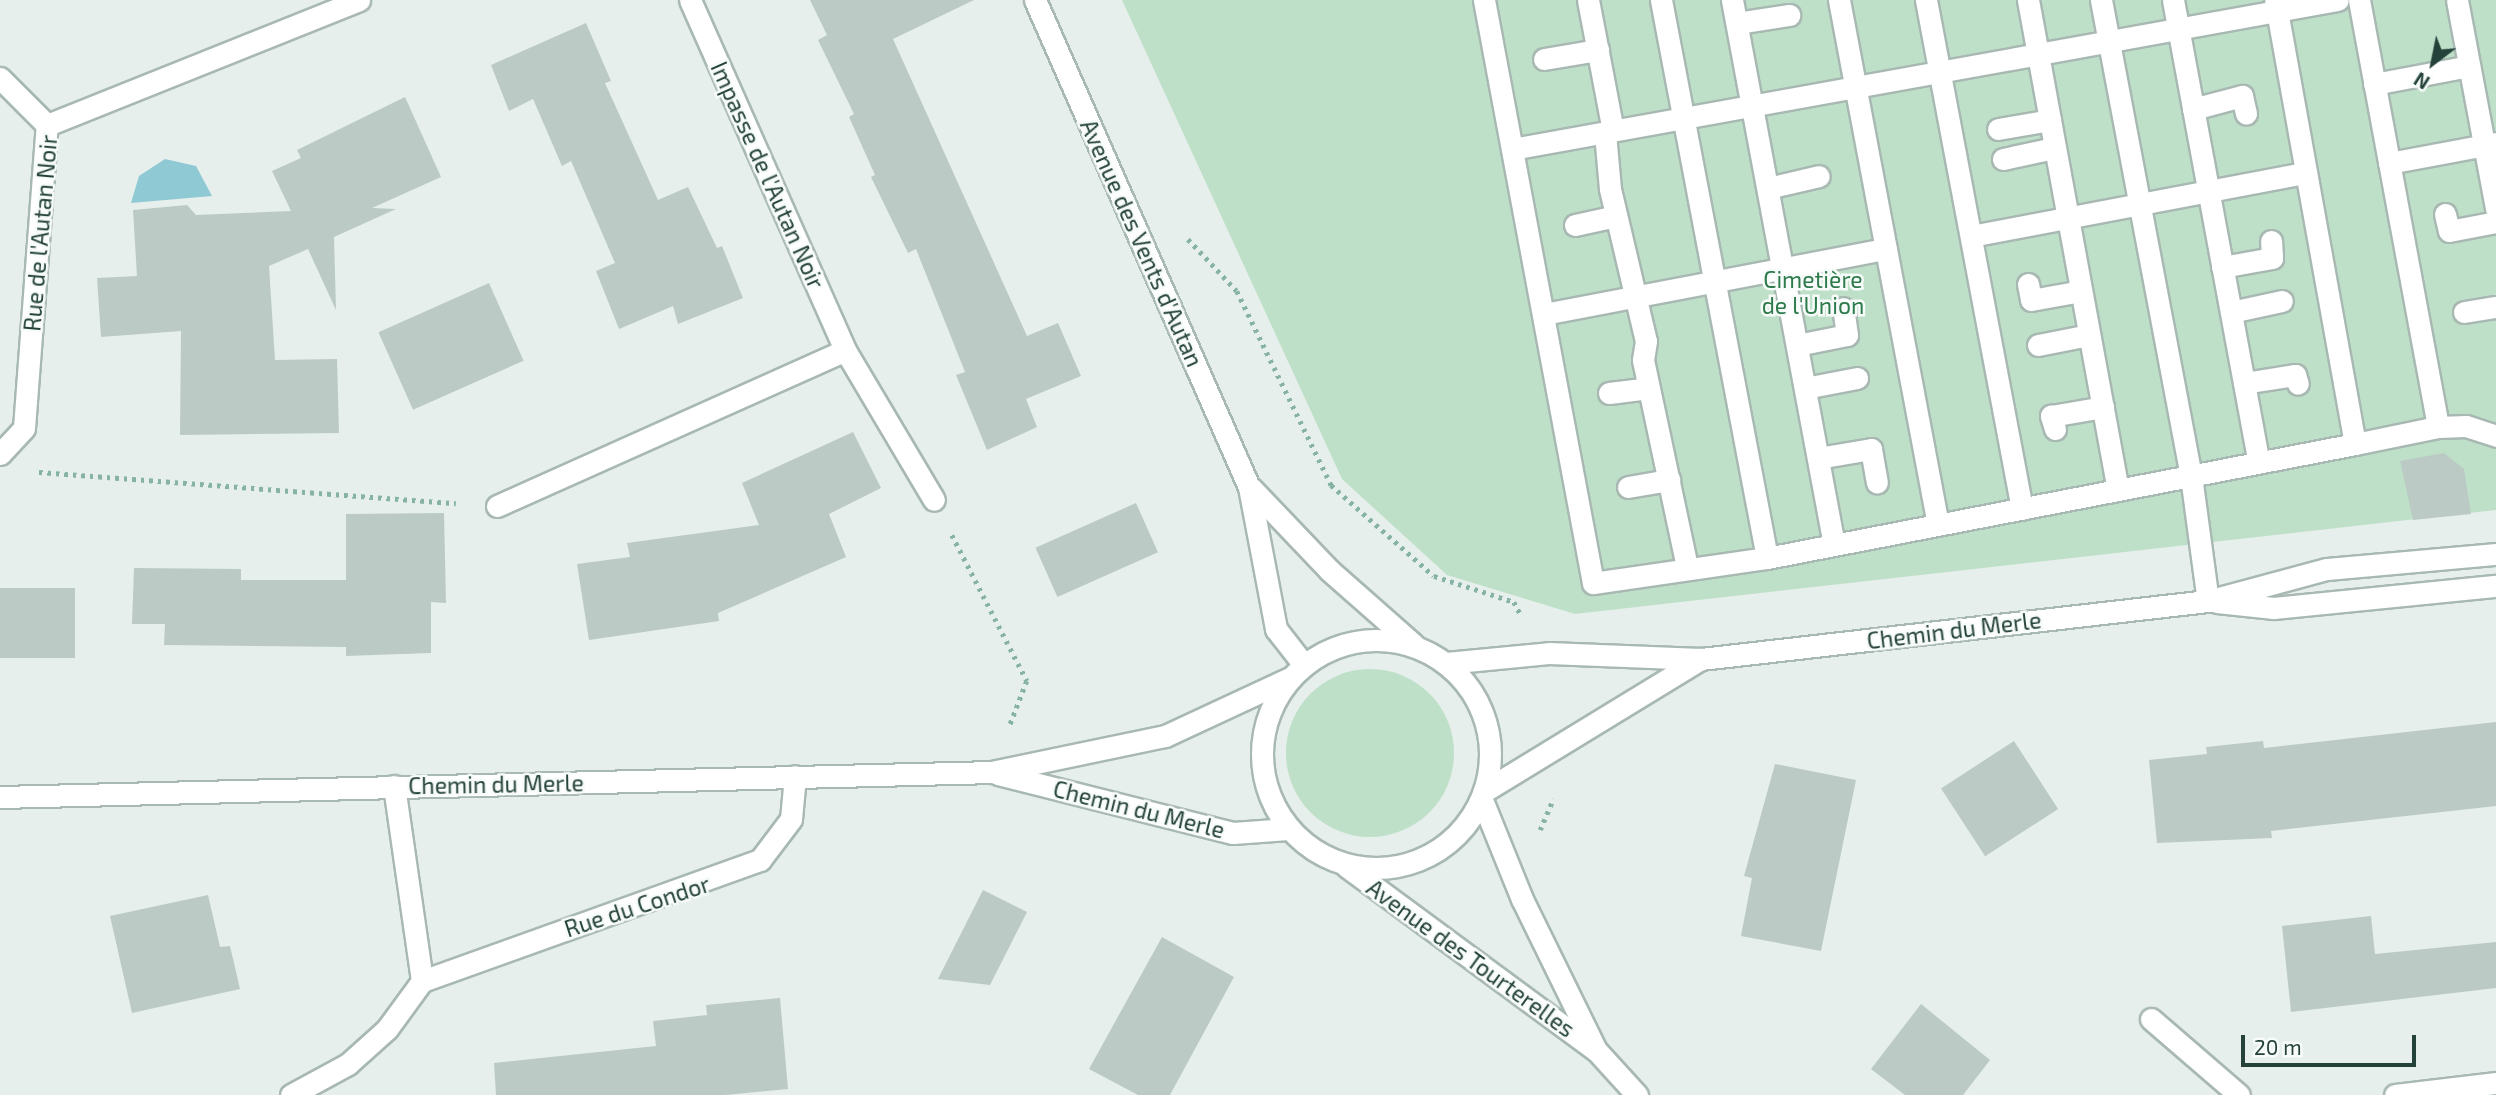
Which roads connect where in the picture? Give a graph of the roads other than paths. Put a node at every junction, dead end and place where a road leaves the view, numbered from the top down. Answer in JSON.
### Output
{"nodes":[{"id":1,"x":359,"y":0,"type":"edge"},
{"id":2,"x":690,"y":0,"type":"edge"},
{"id":3,"x":1035,"y":0,"type":"edge"},
{"id":4,"x":1484,"y":0,"type":"edge"},
{"id":5,"x":1588,"y":0,"type":"edge"},
{"id":6,"x":1661,"y":0,"type":"edge"},
{"id":7,"x":1732,"y":0,"type":"edge"},
{"id":8,"x":1839,"y":0,"type":"edge"},
{"id":9,"x":1926,"y":0,"type":"edge"},
{"id":10,"x":2028,"y":0,"type":"edge"},
{"id":11,"x":2101,"y":0,"type":"edge"},
{"id":12,"x":2172,"y":0,"type":"edge"},
{"id":13,"x":2338,"y":0,"type":"edge"},
{"id":14,"x":2359,"y":0,"type":"edge"},
{"id":15,"x":2457,"y":0,"type":"edge"},
{"id":16,"x":2276,"y":5,"type":"edge"},
{"id":17,"x":1789,"y":15,"type":"dead end"},
{"id":18,"x":1737,"y":23,"type":"junction"},
{"id":19,"x":2178,"y":28,"type":"junction"},
{"id":20,"x":2109,"y":41,"type":"junction"},
{"id":21,"x":1598,"y":50,"type":"junction"},
{"id":22,"x":2038,"y":54,"type":"junction"},
{"id":23,"x":1544,"y":59,"type":"dead end"},
{"id":24,"x":2469,"y":66,"type":"junction"},
{"id":25,"x":1940,"y":72,"type":"junction"},
{"id":26,"x":0,"y":78,"type":"edge"},
{"id":27,"x":2374,"y":84,"type":"junction"},
{"id":28,"x":1855,"y":87,"type":"junction"},
{"id":29,"x":1752,"y":106,"type":"junction"},
{"id":30,"x":2193,"y":109,"type":"junction"},
{"id":31,"x":2246,"y":114,"type":"dead end"},
{"id":32,"x":1683,"y":119,"type":"junction"},
{"id":33,"x":2050,"y":120,"type":"junction"},
{"id":34,"x":47,"y":125,"type":"junction"},
{"id":35,"x":1998,"y":130,"type":"dead end"},
{"id":36,"x":1609,"y":132,"type":"junction"},
{"id":37,"x":2490,"y":144,"type":"edge"},
{"id":38,"x":2054,"y":148,"type":"junction"},
{"id":39,"x":1513,"y":149,"type":"junction"},
{"id":40,"x":2003,"y":159,"type":"dead end"},
{"id":41,"x":2389,"y":163,"type":"junction"},
{"id":42,"x":2306,"y":173,"type":"junction"},
{"id":43,"x":1819,"y":176,"type":"dead end"},
{"id":44,"x":1768,"y":188,"type":"junction"},
{"id":45,"x":2208,"y":191,"type":"junction"},
{"id":46,"x":2139,"y":204,"type":"junction"},
{"id":47,"x":2496,"y":209,"type":"edge"},
{"id":48,"x":2445,"y":214,"type":"dead end"},
{"id":49,"x":1616,"y":216,"type":"junction"},
{"id":50,"x":2068,"y":218,"type":"junction"},
{"id":51,"x":2496,"y":222,"type":"edge"},
{"id":52,"x":1575,"y":225,"type":"dead end"},
{"id":53,"x":1971,"y":236,"type":"junction"},
{"id":54,"x":2271,"y":240,"type":"dead end"},
{"id":55,"x":1886,"y":249,"type":"junction"},
{"id":56,"x":2222,"y":267,"type":"junction"},
{"id":57,"x":1783,"y":269,"type":"junction"},
{"id":58,"x":1714,"y":282,"type":"junction"},
{"id":59,"x":2028,"y":284,"type":"dead end"},
{"id":60,"x":2081,"y":291,"type":"junction"},
{"id":61,"x":1637,"y":296,"type":"junction"},
{"id":62,"x":2282,"y":301,"type":"dead end"},
{"id":63,"x":2496,"y":307,"type":"edge"},
{"id":64,"x":1843,"y":308,"type":"dead end"},
{"id":65,"x":2464,"y":312,"type":"dead end"},
{"id":66,"x":2231,"y":313,"type":"junction"},
{"id":67,"x":1544,"y":314,"type":"junction"},
{"id":68,"x":2089,"y":335,"type":"junction"},
{"id":69,"x":1797,"y":345,"type":"junction"},
{"id":70,"x":2038,"y":345,"type":"dead end"},
{"id":71,"x":845,"y":350,"type":"junction"},
{"id":72,"x":1857,"y":378,"type":"dead end"},
{"id":73,"x":2244,"y":383,"type":"junction"},
{"id":74,"x":2298,"y":384,"type":"dead end"},
{"id":75,"x":1649,"y":387,"type":"junction"},
{"id":76,"x":1805,"y":388,"type":"junction"},
{"id":77,"x":1609,"y":393,"type":"dead end"},
{"id":78,"x":2103,"y":407,"type":"junction"},
{"id":79,"x":2438,"y":427,"type":"junction"},
{"id":80,"x":2055,"y":429,"type":"dead end"},
{"id":81,"x":2496,"y":436,"type":"edge"},
{"id":82,"x":2355,"y":444,"type":"junction"},
{"id":83,"x":0,"y":454,"type":"edge"},
{"id":84,"x":1818,"y":458,"type":"junction"},
{"id":85,"x":2259,"y":462,"type":"junction"},
{"id":86,"x":2191,"y":476,"type":"junction"},
{"id":87,"x":1669,"y":480,"type":"junction"},
{"id":88,"x":1877,"y":482,"type":"dead end"},
{"id":89,"x":1249,"y":487,"type":"junction"},
{"id":90,"x":1628,"y":487,"type":"dead end"},
{"id":91,"x":2118,"y":490,"type":"junction"},
{"id":92,"x":934,"y":500,"type":"road end"},
{"id":93,"x":497,"y":506,"type":"road end"},
{"id":94,"x":2022,"y":509,"type":"junction"},
{"id":95,"x":1938,"y":525,"type":"junction"},
{"id":96,"x":1834,"y":545,"type":"junction"},
{"id":97,"x":2496,"y":554,"type":"edge"},
{"id":98,"x":1767,"y":558,"type":"junction"},
{"id":99,"x":1687,"y":567,"type":"junction"},
{"id":100,"x":2496,"y":586,"type":"edge"},
{"id":101,"x":2208,"y":601,"type":"junction"},
{"id":102,"x":1416,"y":647,"type":"junction"},
{"id":103,"x":1701,"y":659,"type":"junction"},
{"id":104,"x":1446,"y":663,"type":"junction"},
{"id":105,"x":1296,"y":672,"type":"junction"},
{"id":106,"x":992,"y":772,"type":"junction"},
{"id":107,"x":795,"y":776,"type":"junction"},
{"id":108,"x":394,"y":786,"type":"junction"},
{"id":109,"x":1484,"y":795,"type":"junction"},
{"id":110,"x":0,"y":797,"type":"edge"},
{"id":111,"x":1288,"y":829,"type":"junction"},
{"id":112,"x":1346,"y":866,"type":"junction"},
{"id":113,"x":422,"y":981,"type":"junction"},
{"id":114,"x":2151,"y":1019,"type":"dead end"},
{"id":115,"x":1596,"y":1050,"type":"junction"},
{"id":116,"x":2496,"y":1083,"type":"edge"},
{"id":117,"x":291,"y":1095,"type":"edge"},
{"id":118,"x":1637,"y":1095,"type":"edge"},
{"id":119,"x":2239,"y":1095,"type":"edge"},
{"id":120,"x":2395,"y":1095,"type":"edge"}],
"edges":[{"from":1,"to":34,"type":"street","name":"Rue de l'Autan Noir"},
{"from":2,"to":71,"type":"street","name":"Impasse de l'Autan Noir"},
{"from":3,"to":89,"type":"street","name":"Avenue des Vents d'Autan"},
{"from":4,"to":39,"type":"street"},
{"from":5,"to":21,"type":"street"},
{"from":6,"to":32,"type":"street"},
{"from":7,"to":18,"type":"street"},
{"from":8,"to":28,"type":"street"},
{"from":9,"to":25,"type":"street"},
{"from":10,"to":22,"type":"street"},
{"from":11,"to":20,"type":"street"},
{"from":12,"to":19,"type":"street"},
{"from":13,"to":16,"type":"street"},
{"from":14,"to":27,"type":"street"},
{"from":15,"to":24,"type":"street"},
{"from":16,"to":19,"type":"street"},
{"from":16,"to":42,"type":"street"},
{"from":17,"to":18,"type":"street"},
{"from":18,"to":29,"type":"street"},
{"from":19,"to":20,"type":"street"},
{"from":19,"to":30,"type":"street"},
{"from":20,"to":22,"type":"street"},
{"from":20,"to":46,"type":"street"},
{"from":21,"to":23,"type":"street"},
{"from":21,"to":36,"type":"street"},
{"from":22,"to":25,"type":"street"},
{"from":22,"to":33,"type":"street"},
{"from":24,"to":27,"type":"street"},
{"from":24,"to":37,"type":"street"},
{"from":25,"to":28,"type":"street"},
{"from":25,"to":53,"type":"street"},
{"from":26,"to":34,"type":"street"},
{"from":27,"to":41,"type":"street"},
{"from":28,"to":29,"type":"street"},
{"from":28,"to":55,"type":"street"},
{"from":29,"to":32,"type":"street"},
{"from":29,"to":44,"type":"street"},
{"from":30,"to":31,"type":"street"},
{"from":30,"to":45,"type":"street"},
{"from":32,"to":36,"type":"street"},
{"from":32,"to":58,"type":"street"},
{"from":33,"to":35,"type":"street"},
{"from":33,"to":38,"type":"street"},
{"from":34,"to":83,"type":"street","name":"Rue de l'Autan Noir"},
{"from":36,"to":39,"type":"street"},
{"from":36,"to":49,"type":"street"},
{"from":37,"to":41,"type":"street"},
{"from":37,"to":47,"type":"street"},
{"from":38,"to":40,"type":"street"},
{"from":38,"to":50,"type":"street"},
{"from":39,"to":67,"type":"street"},
{"from":41,"to":79,"type":"street"},
{"from":42,"to":45,"type":"street"},
{"from":42,"to":82,"type":"street"},
{"from":43,"to":44,"type":"street"},
{"from":44,"to":57,"type":"street"},
{"from":45,"to":46,"type":"street"},
{"from":45,"to":56,"type":"street"},
{"from":46,"to":50,"type":"street"},
{"from":46,"to":86,"type":"street"},
{"from":48,"to":51,"type":"street"},
{"from":49,"to":52,"type":"street"},
{"from":49,"to":61,"type":"street"},
{"from":50,"to":53,"type":"street"},
{"from":50,"to":60,"type":"street"},
{"from":53,"to":94,"type":"street"},
{"from":54,"to":56,"type":"street"},
{"from":55,"to":57,"type":"street"},
{"from":55,"to":95,"type":"street"},
{"from":56,"to":66,"type":"street"},
{"from":57,"to":58,"type":"street"},
{"from":57,"to":69,"type":"street"},
{"from":58,"to":61,"type":"street"},
{"from":58,"to":98,"type":"street"},
{"from":59,"to":60,"type":"street"},
{"from":60,"to":68,"type":"street"},
{"from":61,"to":67,"type":"street"},
{"from":61,"to":75,"type":"street"},
{"from":62,"to":66,"type":"street"},
{"from":63,"to":65,"type":"street"},
{"from":64,"to":69,"type":"street"},
{"from":66,"to":73,"type":"street"},
{"from":67,"to":99,"type":"street"},
{"from":68,"to":70,"type":"street"},
{"from":68,"to":78,"type":"street"},
{"from":69,"to":76,"type":"street"},
{"from":71,"to":92,"type":"street","name":"Impasse de l'Autan Noir"},
{"from":71,"to":93,"type":"street"},
{"from":72,"to":76,"type":"street"},
{"from":73,"to":74,"type":"street"},
{"from":73,"to":85,"type":"street"},
{"from":75,"to":77,"type":"street"},
{"from":75,"to":87,"type":"street"},
{"from":76,"to":84,"type":"street"},
{"from":78,"to":80,"type":"street"},
{"from":78,"to":91,"type":"street"},
{"from":79,"to":81,"type":"street"},
{"from":79,"to":82,"type":"street"},
{"from":82,"to":85,"type":"street"},
{"from":84,"to":88,"type":"street"},
{"from":84,"to":96,"type":"street"},
{"from":85,"to":86,"type":"street"},
{"from":86,"to":91,"type":"street"},
{"from":86,"to":101,"type":"street"},
{"from":87,"to":90,"type":"street"},
{"from":87,"to":99,"type":"street"},
{"from":89,"to":102,"type":"street","name":"Avenue des Vents d'Autan"},
{"from":89,"to":105,"type":"street","name":"Avenue des Vents d'Autan"},
{"from":91,"to":94,"type":"street"},
{"from":94,"to":95,"type":"street"},
{"from":95,"to":96,"type":"street"},
{"from":96,"to":98,"type":"street"},
{"from":97,"to":101,"type":"street","name":"Chemin du Merle"},
{"from":98,"to":99,"type":"street"},
{"from":100,"to":101,"type":"street","name":"Chemin du Merle"},
{"from":101,"to":103,"type":"street","name":"Chemin du Merle"},
{"from":102,"to":104,"type":"street"},
{"from":102,"to":105,"type":"street"},
{"from":103,"to":104,"type":"street","name":"Chemin du Merle"},
{"from":103,"to":109,"type":"street","name":"Chemin du Merle"},
{"from":104,"to":109,"type":"street"},
{"from":105,"to":106,"type":"street","name":"Chemin du Merle"},
{"from":105,"to":111,"type":"street"},
{"from":106,"to":107,"type":"street","name":"Chemin du Merle"},
{"from":106,"to":111,"type":"street","name":"Chemin du Merle"},
{"from":107,"to":108,"type":"street","name":"Chemin du Merle"},
{"from":107,"to":113,"type":"street","name":"Rue du Condor"},
{"from":108,"to":110,"type":"street","name":"Chemin du Merle"},
{"from":108,"to":113,"type":"street"},
{"from":109,"to":112,"type":"street"},
{"from":109,"to":115,"type":"street","name":"Avenue des Tourterelles"},
{"from":111,"to":112,"type":"street"},
{"from":112,"to":115,"type":"street","name":"Avenue des Tourterelles"},
{"from":113,"to":117,"type":"street"},
{"from":114,"to":119,"type":"street"},
{"from":115,"to":118,"type":"street","name":"Avenue des Tourterelles"},
{"from":116,"to":120,"type":"street"}]}
